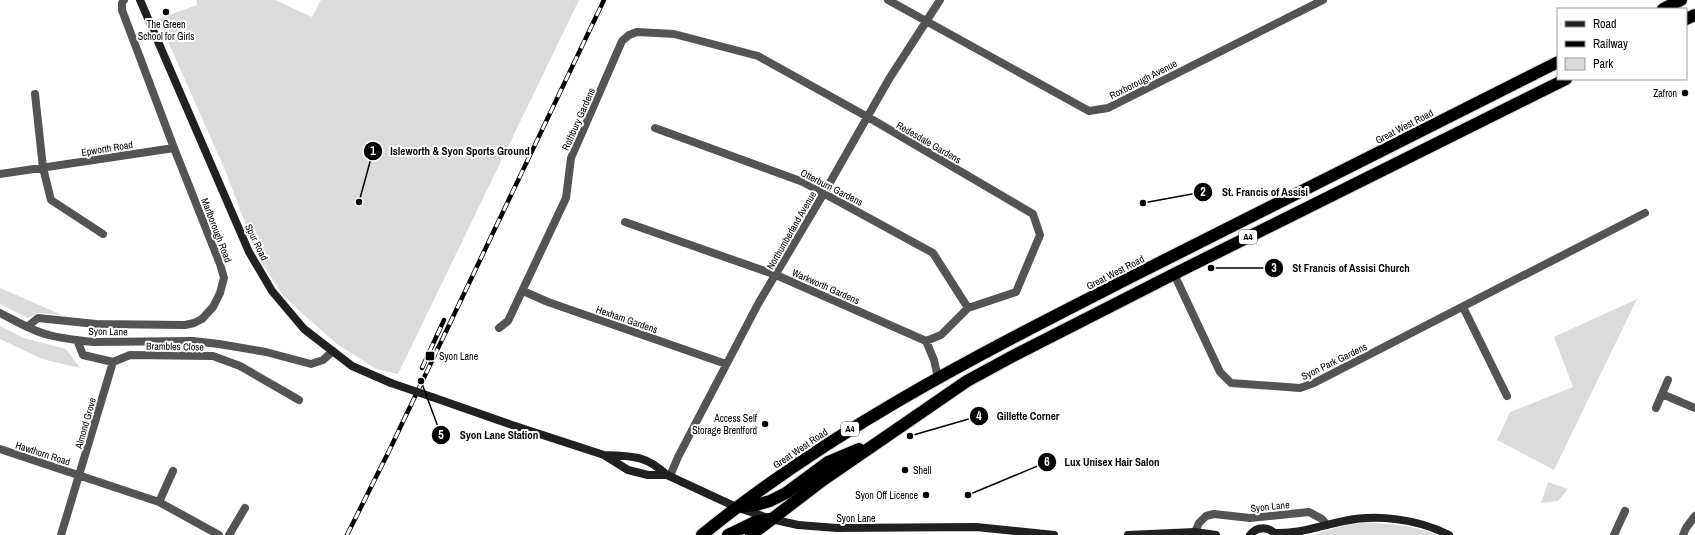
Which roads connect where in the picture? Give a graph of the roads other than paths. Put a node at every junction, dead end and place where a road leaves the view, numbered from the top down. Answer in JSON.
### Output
{"nodes":[{"id":1,"x":124,"y":0,"type":"edge"},
{"id":2,"x":140,"y":0,"type":"edge"},
{"id":3,"x":888,"y":0,"type":"edge"},
{"id":4,"x":940,"y":0,"type":"edge"},
{"id":5,"x":1323,"y":0,"type":"edge"},
{"id":6,"x":1681,"y":0,"type":"edge"},
{"id":7,"x":1665,"y":8,"type":"edge"},
{"id":8,"x":926,"y":20,"type":"junction"},
{"id":9,"x":637,"y":32,"type":"joint"},
{"id":10,"x":1557,"y":63,"type":"edge"},
{"id":11,"x":1564,"y":80,"type":"edge"},
{"id":12,"x":35,"y":94,"type":"dead end"},
{"id":13,"x":867,"y":117,"type":"junction"},
{"id":14,"x":655,"y":128,"type":"dead end"},
{"id":15,"x":174,"y":148,"type":"junction"},
{"id":16,"x":44,"y":168,"type":"junction"},
{"id":17,"x":0,"y":174,"type":"edge"},
{"id":18,"x":824,"y":193,"type":"junction"},
{"id":19,"x":1645,"y":213,"type":"dead end"},
{"id":20,"x":626,"y":222,"type":"dead end"},
{"id":21,"x":103,"y":234,"type":"dead end"},
{"id":22,"x":1174,"y":274,"type":"junction"},
{"id":23,"x":776,"y":275,"type":"junction"},
{"id":24,"x":523,"y":290,"type":"junction"},
{"id":25,"x":1463,"y":307,"type":"junction"},
{"id":26,"x":968,"y":308,"type":"junction"},
{"id":27,"x":0,"y":313,"type":"edge"},
{"id":28,"x":27,"y":327,"type":"junction"},
{"id":29,"x":499,"y":328,"type":"dead end"},
{"id":30,"x":77,"y":340,"type":"junction"},
{"id":31,"x":926,"y":341,"type":"junction"},
{"id":32,"x":333,"y":351,"type":"junction"},
{"id":33,"x":113,"y":362,"type":"junction"},
{"id":34,"x":726,"y":364,"type":"junction"},
{"id":35,"x":938,"y":378,"type":"junction"},
{"id":36,"x":1668,"y":380,"type":"dead end"},
{"id":37,"x":1662,"y":394,"type":"junction"},
{"id":38,"x":1507,"y":396,"type":"dead end"},
{"id":39,"x":300,"y":400,"type":"dead end"},
{"id":40,"x":453,"y":404,"type":"joint"},
{"id":41,"x":1656,"y":408,"type":"dead end"},
{"id":42,"x":1695,"y":408,"type":"edge"},
{"id":43,"x":877,"y":442,"type":"junction"},
{"id":44,"x":0,"y":449,"type":"edge"},
{"id":45,"x":604,"y":455,"type":"junction"},
{"id":46,"x":173,"y":471,"type":"dead end"},
{"id":47,"x":80,"y":475,"type":"junction"},
{"id":48,"x":669,"y":476,"type":"junction"},
{"id":49,"x":159,"y":502,"type":"junction"},
{"id":50,"x":736,"y":507,"type":"junction"},
{"id":51,"x":245,"y":508,"type":"dead end"},
{"id":52,"x":1625,"y":511,"type":"dead end"},
{"id":53,"x":1695,"y":516,"type":"edge"},
{"id":54,"x":771,"y":519,"type":"junction"},
{"id":55,"x":1327,"y":525,"type":"junction"},
{"id":56,"x":1195,"y":532,"type":"junction"},
{"id":57,"x":1303,"y":533,"type":"edge"},
{"id":58,"x":1275,"y":534,"type":"edge"},
{"id":59,"x":61,"y":535,"type":"edge"},
{"id":60,"x":219,"y":535,"type":"edge"},
{"id":61,"x":229,"y":535,"type":"edge"},
{"id":62,"x":702,"y":535,"type":"edge"},
{"id":63,"x":728,"y":535,"type":"edge"},
{"id":64,"x":751,"y":535,"type":"edge"},
{"id":65,"x":1054,"y":535,"type":"edge"},
{"id":66,"x":1128,"y":535,"type":"edge"},
{"id":67,"x":1216,"y":535,"type":"edge"},
{"id":68,"x":1250,"y":535,"type":"edge"},
{"id":69,"x":1449,"y":535,"type":"edge"},
{"id":70,"x":1614,"y":535,"type":"edge"},
{"id":71,"x":1683,"y":535,"type":"edge"}],
"edges":[{"from":1,"to":15,"type":"street","name":"Marlborough Road"},
{"from":2,"to":32,"type":"main road","name":"Spur Road"},
{"from":3,"to":8,"type":"street","name":"Roxborough Avenue"},
{"from":4,"to":8,"type":"street","name":"Northumberland Avenue"},
{"from":5,"to":8,"type":"street","name":"Roxborough Avenue"},
{"from":6,"to":7,"type":"highway"},
{"from":8,"to":13,"type":"street","name":"Northumberland Avenue"},
{"from":9,"to":13,"type":"street","name":"Redesdale Gardens"},
{"from":9,"to":24,"type":"street","name":"Rothbury Gardens"},
{"from":10,"to":35,"type":"highway","name":"Great West Road","number":"A4"},
{"from":11,"to":22,"type":"highway","number":"A4"},
{"from":12,"to":16,"type":"street"},
{"from":13,"to":18,"type":"street","name":"Northumberland Avenue"},
{"from":13,"to":26,"type":"street","name":"Redesdale Gardens"},
{"from":14,"to":18,"type":"street","name":"Otterburn Gardens"},
{"from":15,"to":16,"type":"street","name":"Epworth Road"},
{"from":15,"to":28,"type":"street","name":"Marlborough Road"},
{"from":16,"to":17,"type":"street","name":"Epworth Road"},
{"from":16,"to":21,"type":"street"},
{"from":18,"to":23,"type":"street","name":"Northumberland Avenue"},
{"from":18,"to":26,"type":"street","name":"Otterburn Gardens"},
{"from":19,"to":25,"type":"street","name":"Syon Park Gardens"},
{"from":20,"to":23,"type":"street","name":"Warkworth Gardens"},
{"from":22,"to":25,"type":"street","name":"Syon Park Gardens"},
{"from":22,"to":43,"type":"highway","number":"A4"},
{"from":23,"to":31,"type":"street","name":"Warkworth Gardens"},
{"from":23,"to":34,"type":"street","name":"Northumberland Avenue"},
{"from":24,"to":29,"type":"street","name":"Rothbury Gardens"},
{"from":24,"to":34,"type":"street","name":"Hexham Gardens"},
{"from":25,"to":38,"type":"street"},
{"from":26,"to":31,"type":"street","name":"Redesdale Gardens"},
{"from":27,"to":28,"type":"street","name":"Syon Lane"},
{"from":28,"to":30,"type":"street","name":"Syon Lane"},
{"from":30,"to":32,"type":"street","name":"Syon Lane"},
{"from":30,"to":33,"type":"street"},
{"from":31,"to":35,"type":"street"},
{"from":32,"to":40,"type":"main road","name":"Spur Road","bridge":true},
{"from":33,"to":39,"type":"street","name":"Brambles Close"},
{"from":33,"to":47,"type":"street","name":"Almond Grove"},
{"from":34,"to":48,"type":"street","name":"Northumberland Avenue"},
{"from":35,"to":50,"type":"highway","name":"Great West Road","number":"A4"},
{"from":36,"to":37,"type":"street"},
{"from":37,"to":41,"type":"street"},
{"from":37,"to":42,"type":"street"},
{"from":40,"to":45,"type":"main road","name":"Syon Lane"},
{"from":43,"to":50,"type":"highway","number":"A4"},
{"from":43,"to":54,"type":"highway","number":"A4"},
{"from":44,"to":47,"type":"street","name":"Hawthorn Road"},
{"from":45,"to":48,"type":"main road","name":"Syon Lane"},
{"from":45,"to":48,"type":"main road","name":"Syon Lane"},
{"from":46,"to":49,"type":"street"},
{"from":47,"to":49,"type":"street","name":"Hawthorn Road"},
{"from":47,"to":59,"type":"street","name":"Almond Grove"},
{"from":48,"to":50,"type":"main road","name":"Syon Lane"},
{"from":49,"to":60,"type":"street","name":"Hawthorn Road"},
{"from":50,"to":54,"type":"main road","name":"Syon Lane"},
{"from":50,"to":62,"type":"highway","name":"Great West Road","number":"A4"},
{"from":51,"to":61,"type":"street"},
{"from":52,"to":70,"type":"street"},
{"from":53,"to":71,"type":"street"},
{"from":54,"to":63,"type":"highway","number":"A4"},
{"from":54,"to":64,"type":"highway","number":"A4"},
{"from":54,"to":65,"type":"main road","name":"Syon Lane"},
{"from":55,"to":56,"type":"street","name":"Syon Lane"},
{"from":55,"to":57,"type":"main road"},
{"from":55,"to":69,"type":"main road"},
{"from":56,"to":66,"type":"main road"},
{"from":56,"to":67,"type":"main road"},
{"from":57,"to":58,"type":"main road"},
{"from":58,"to":68,"type":"main road"}]}
